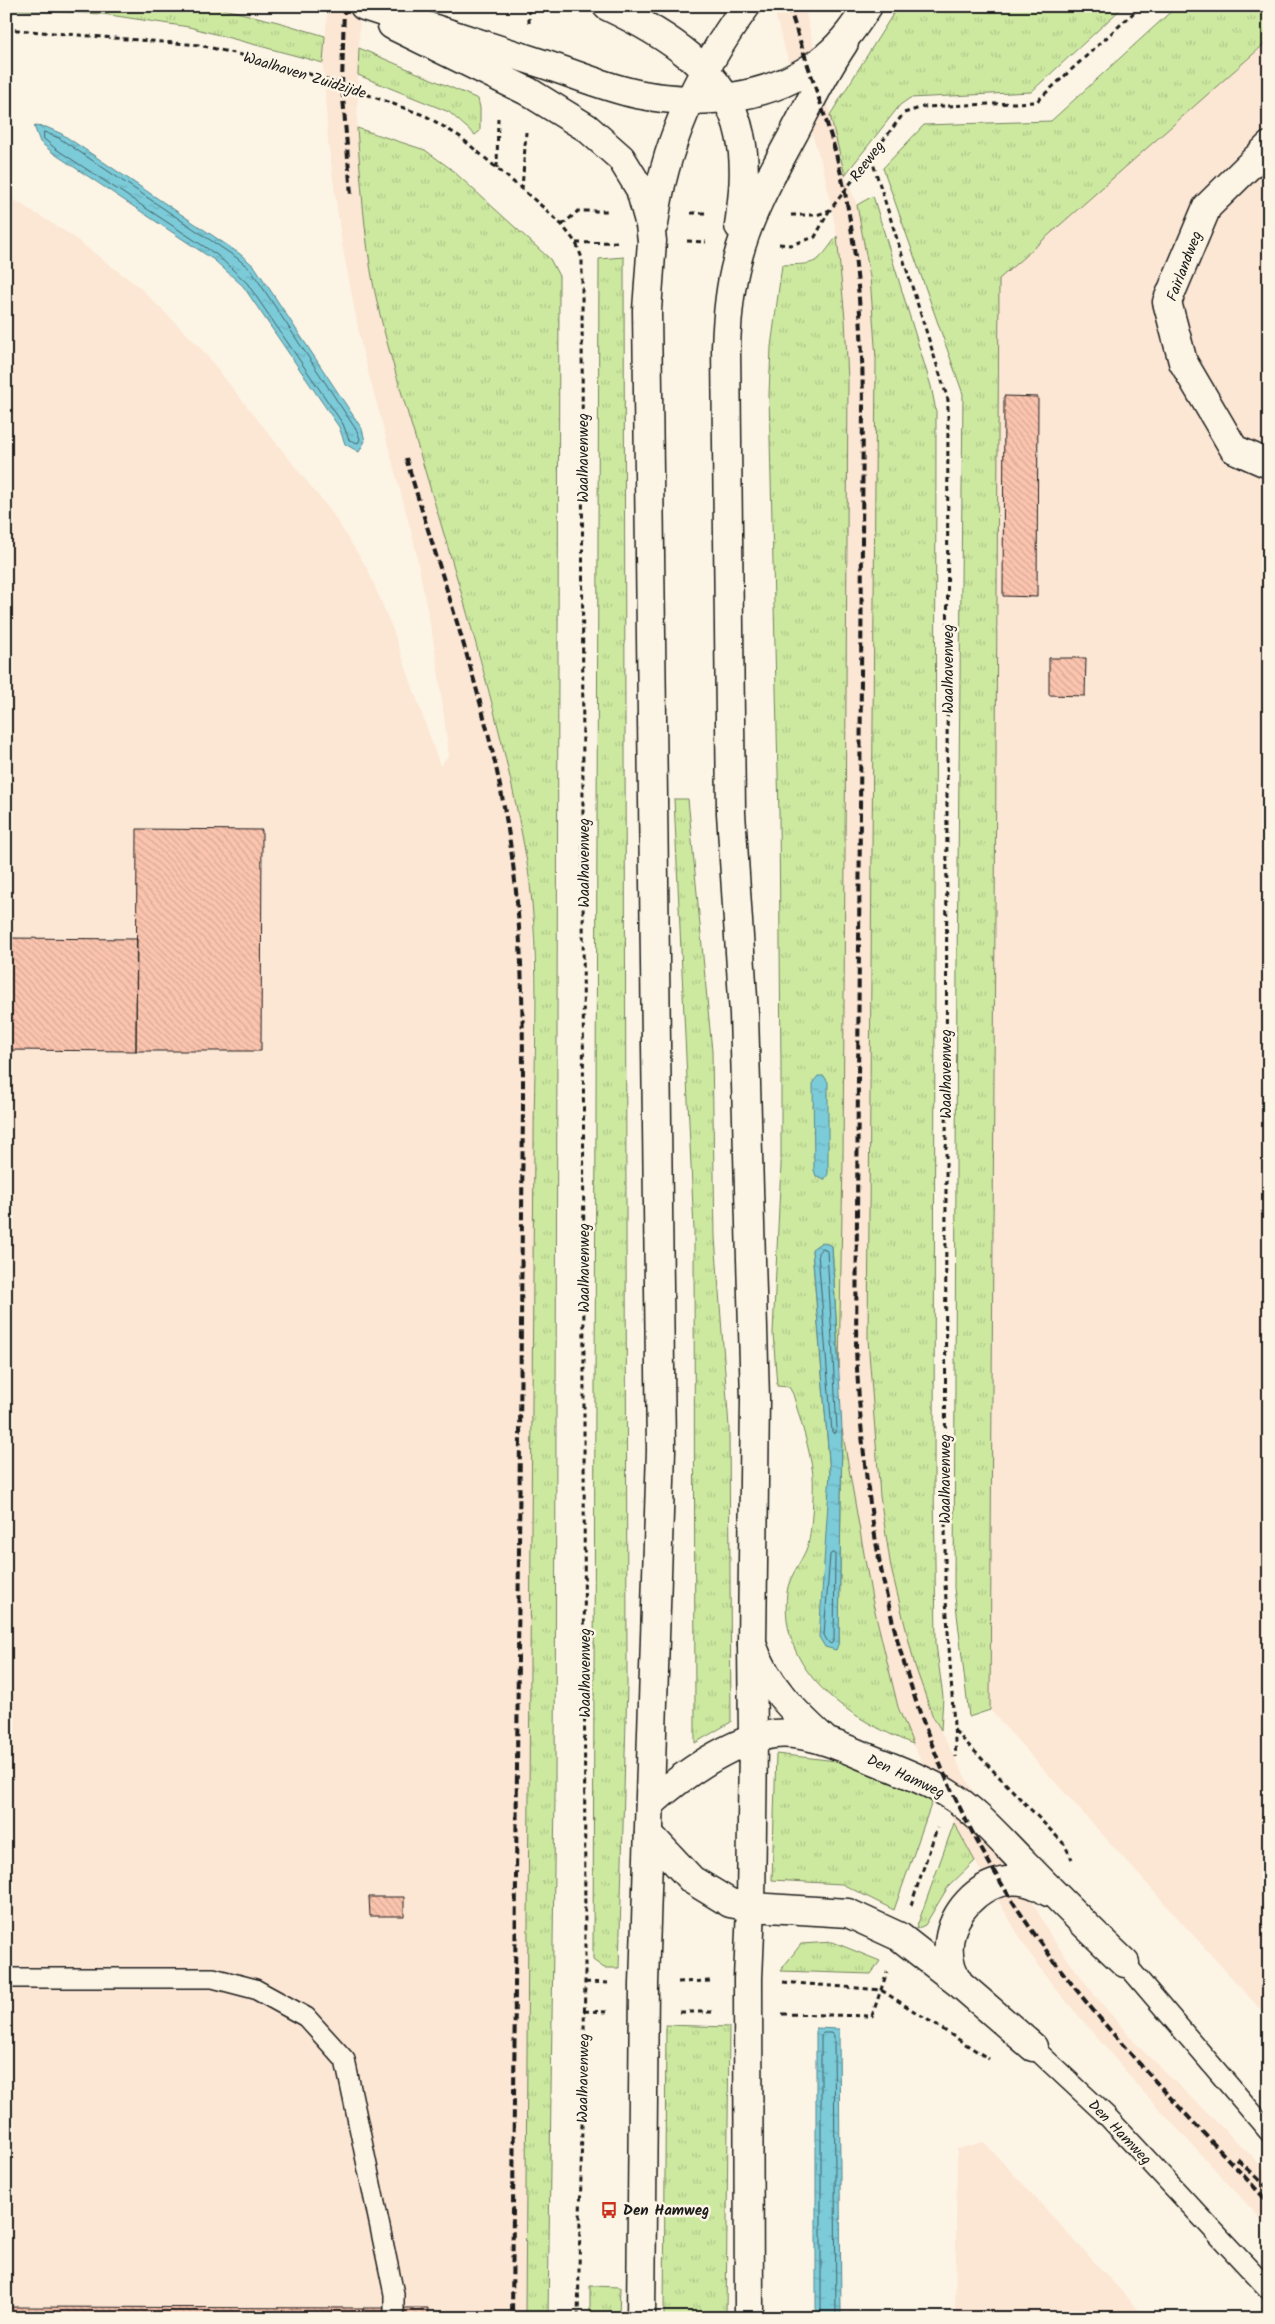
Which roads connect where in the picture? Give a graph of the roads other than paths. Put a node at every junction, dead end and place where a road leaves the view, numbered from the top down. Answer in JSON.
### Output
{"nodes":[{"id":1,"x":351,"y":6,"type":"edge"},
{"id":2,"x":364,"y":6,"type":"edge"},
{"id":3,"x":607,"y":6,"type":"edge"},
{"id":4,"x":746,"y":6,"type":"edge"},
{"id":5,"x":863,"y":13,"type":"edge"},
{"id":6,"x":705,"y":69,"type":"junction"},
{"id":7,"x":724,"y":97,"type":"junction"},
{"id":8,"x":678,"y":99,"type":"junction"},
{"id":9,"x":1269,"y":146,"type":"edge"},
{"id":10,"x":651,"y":201,"type":"junction"},
{"id":11,"x":749,"y":206,"type":"junction"},
{"id":12,"x":1269,"y":461,"type":"edge"},
{"id":13,"x":752,"y":1644,"type":"junction"},
{"id":14,"x":753,"y":1740,"type":"junction"},
{"id":15,"x":826,"y":1741,"type":"junction"},
{"id":16,"x":650,"y":1804,"type":"junction"},
{"id":17,"x":649,"y":1834,"type":"junction"},
{"id":18,"x":1065,"y":1905,"type":"junction"},
{"id":19,"x":751,"y":1907,"type":"junction"},
{"id":20,"x":1125,"y":1963,"type":"joint"},
{"id":21,"x":6,"y":1978,"type":"edge"},
{"id":22,"x":960,"y":1984,"type":"junction"},
{"id":23,"x":1033,"y":2047,"type":"joint"},
{"id":24,"x":1269,"y":2132,"type":"edge"},
{"id":25,"x":1269,"y":2290,"type":"edge"},
{"id":26,"x":394,"y":2318,"type":"edge"},
{"id":27,"x":641,"y":2318,"type":"edge"},
{"id":28,"x":749,"y":2318,"type":"edge"}],
"edges":[{"from":1,"to":10,"type":"street"},
{"from":2,"to":8,"type":"street"},
{"from":3,"to":6,"type":"street"},
{"from":4,"to":6,"type":"street"},
{"from":5,"to":7,"type":"street"},
{"from":5,"to":11,"type":"street"},
{"from":6,"to":7,"type":"street"},
{"from":6,"to":8,"type":"street"},
{"from":7,"to":8,"type":"street"},
{"from":7,"to":11,"type":"street"},
{"from":8,"to":10,"type":"street"},
{"from":9,"to":12,"type":"street","name":"Fairlandweg"},
{"from":10,"to":16,"type":"street"},
{"from":11,"to":13,"type":"street"},
{"from":13,"to":14,"type":"street"},
{"from":13,"to":15,"type":"street","name":"Den Hamweg"},
{"from":14,"to":15,"type":"street","name":"Den Hamweg"},
{"from":14,"to":16,"type":"street","name":"Den Hamweg"},
{"from":14,"to":19,"type":"street"},
{"from":15,"to":18,"type":"street","name":"Den Hamweg"},
{"from":16,"to":17,"type":"street"},
{"from":17,"to":19,"type":"street","name":"Den Hamweg"},
{"from":17,"to":27,"type":"street"},
{"from":18,"to":20,"type":"street","name":"Den Hamweg"},
{"from":18,"to":22,"type":"street","name":"Den Hamweg"},
{"from":19,"to":22,"type":"street","name":"Den Hamweg"},
{"from":19,"to":28,"type":"street"},
{"from":20,"to":24,"type":"lane"},
{"from":21,"to":26,"type":"lane"},
{"from":22,"to":23,"type":"street","name":"Den Hamweg"},
{"from":23,"to":25,"type":"lane","name":"Den Hamweg"}]}
